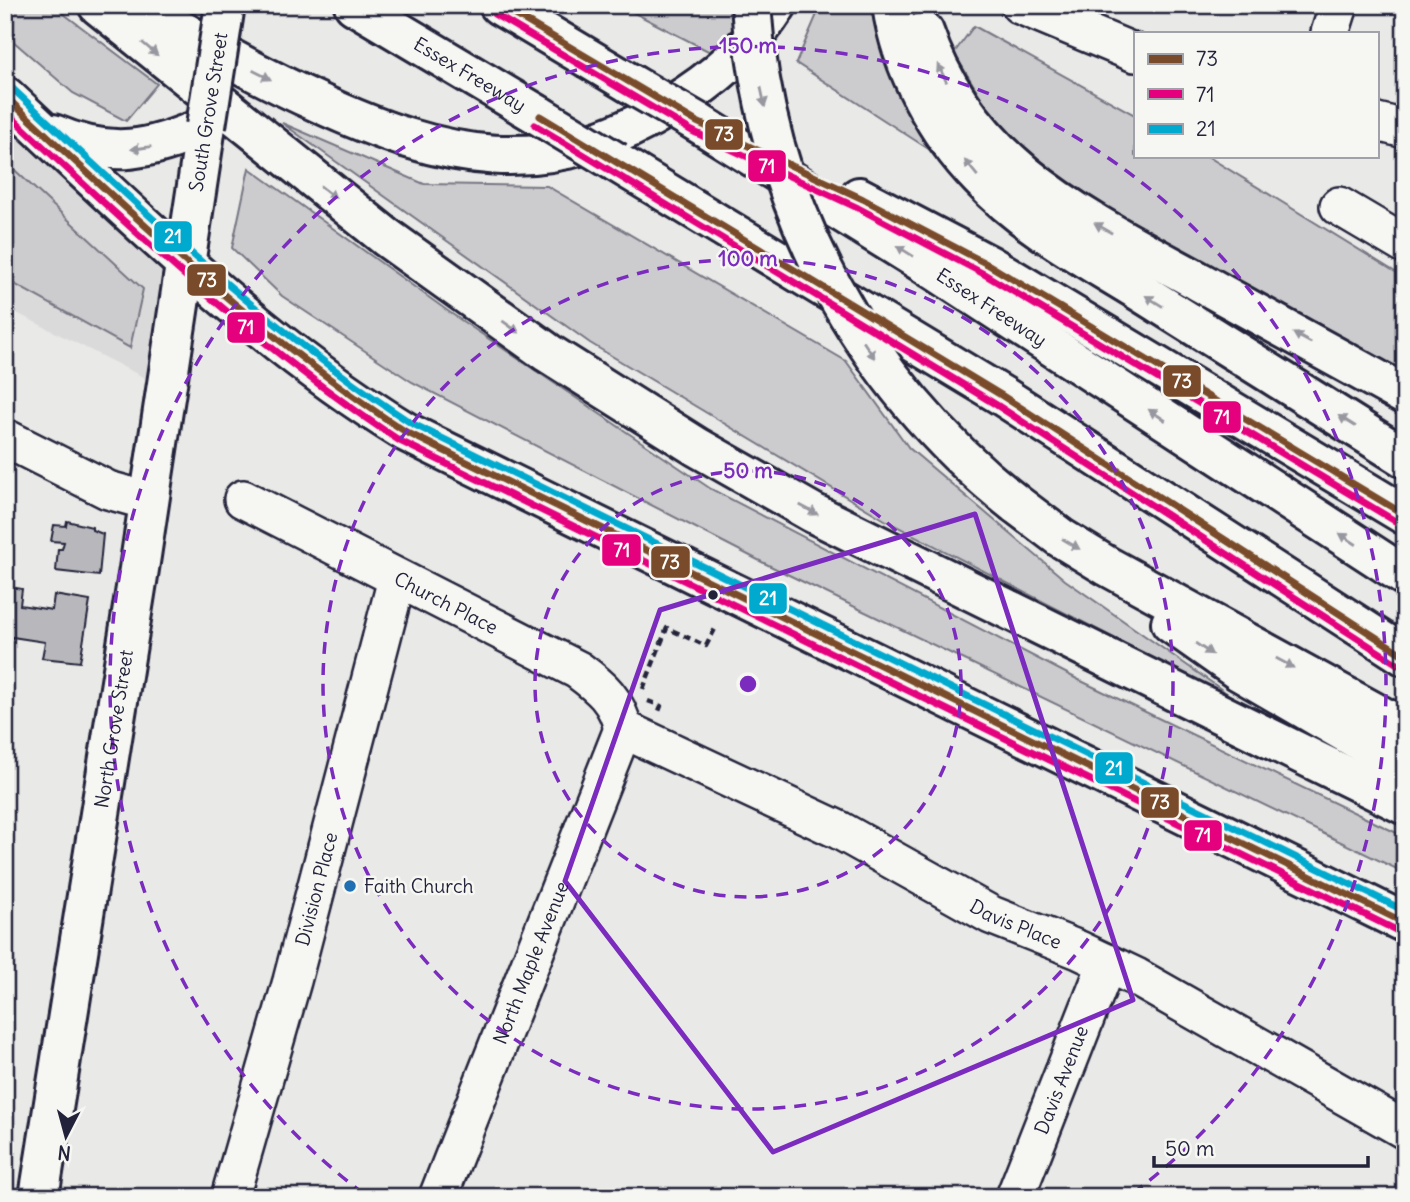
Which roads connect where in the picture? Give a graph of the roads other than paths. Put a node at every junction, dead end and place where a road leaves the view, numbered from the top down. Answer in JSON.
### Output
{"nodes":[{"id":1,"x":98,"y":5,"type":"edge"},
{"id":2,"x":139,"y":5,"type":"edge"},
{"id":3,"x":225,"y":5,"type":"edge"},
{"id":4,"x":354,"y":5,"type":"edge"},
{"id":5,"x":499,"y":5,"type":"edge"},
{"id":6,"x":751,"y":5,"type":"edge"},
{"id":7,"x":777,"y":5,"type":"edge"},
{"id":8,"x":891,"y":5,"type":"edge"},
{"id":9,"x":916,"y":5,"type":"edge"},
{"id":10,"x":1020,"y":5,"type":"edge"},
{"id":11,"x":1339,"y":5,"type":"edge"},
{"id":12,"x":1330,"y":32,"type":"edge"},
{"id":13,"x":1134,"y":53,"type":"edge"},
{"id":14,"x":5,"y":96,"type":"edge"},
{"id":15,"x":697,"y":122,"type":"junction"},
{"id":16,"x":1378,"y":122,"type":"edge"},
{"id":17,"x":35,"y":124,"type":"junction"},
{"id":18,"x":206,"y":126,"type":"junction"},
{"id":19,"x":1405,"y":130,"type":"edge"},
{"id":20,"x":1339,"y":206,"type":"dead end"},
{"id":21,"x":1405,"y":245,"type":"edge"},
{"id":22,"x":184,"y":260,"type":"junction"},
{"id":23,"x":1405,"y":395,"type":"edge"},
{"id":24,"x":5,"y":438,"type":"edge"},
{"id":25,"x":1405,"y":458,"type":"edge"},
{"id":26,"x":243,"y":499,"type":"dead end"},
{"id":27,"x":148,"y":501,"type":"junction"},
{"id":28,"x":1405,"y":515,"type":"edge"},
{"id":29,"x":1405,"y":576,"type":"edge"},
{"id":30,"x":397,"y":579,"type":"junction"},
{"id":31,"x":1139,"y":584,"type":"junction"},
{"id":32,"x":1405,"y":656,"type":"edge"},
{"id":33,"x":623,"y":729,"type":"junction"},
{"id":34,"x":1405,"y":729,"type":"edge"},
{"id":35,"x":1405,"y":767,"type":"edge"},
{"id":36,"x":1405,"y":805,"type":"edge"},
{"id":37,"x":1405,"y":923,"type":"edge"},
{"id":38,"x":1107,"y":963,"type":"junction"},
{"id":39,"x":1405,"y":1130,"type":"edge"},
{"id":40,"x":39,"y":1197,"type":"edge"},
{"id":41,"x":230,"y":1197,"type":"edge"},
{"id":42,"x":438,"y":1197,"type":"edge"},
{"id":43,"x":1014,"y":1197,"type":"edge"}],
"edges":[{"from":1,"to":36,"type":"main road","one_way":true},
{"from":2,"to":7,"type":"main road","one_way":true},
{"from":3,"to":18,"type":"main road","name":"South Grove Street","bridge":true},
{"from":4,"to":32,"type":"main road","name":"Essex Freeway","bridge":true},
{"from":5,"to":15,"type":"main road","name":"Essex Freeway","bridge":true},
{"from":6,"to":31,"type":"main road","one_way":true,"bridge":true},
{"from":25,"to":8,"type":"main road","one_way":true},
{"from":23,"to":9,"type":"main road","one_way":true},
{"from":10,"to":13,"type":"street"},
{"from":11,"to":12,"type":"street"},
{"from":14,"to":17,"type":"main road"},
{"from":15,"to":28,"type":"main road"},
{"from":29,"to":15,"type":"main road","name":"Essex Freeway","one_way":true},
{"from":16,"to":19,"type":"street"},
{"from":18,"to":17,"type":"main road","one_way":true},
{"from":17,"to":22,"type":"main road"},
{"from":18,"to":22,"type":"main road","name":"South Grove Street"},
{"from":20,"to":21,"type":"street"},
{"from":22,"to":27,"type":"main road","name":"North Grove Street"},
{"from":22,"to":37,"type":"main road"},
{"from":24,"to":27,"type":"street"},
{"from":26,"to":30,"type":"street","name":"Church Place"},
{"from":27,"to":40,"type":"main road","name":"North Grove Street"},
{"from":30,"to":33,"type":"street","name":"Church Place"},
{"from":30,"to":41,"type":"street","name":"Division Place"},
{"from":31,"to":34,"type":"main road","one_way":true},
{"from":31,"to":35,"type":"main road","one_way":true},
{"from":33,"to":38,"type":"street","name":"Davis Place"},
{"from":33,"to":42,"type":"street","name":"North Maple Avenue"},
{"from":38,"to":39,"type":"street","name":"Davis Place"},
{"from":38,"to":43,"type":"street","name":"Davis Avenue"}]}
